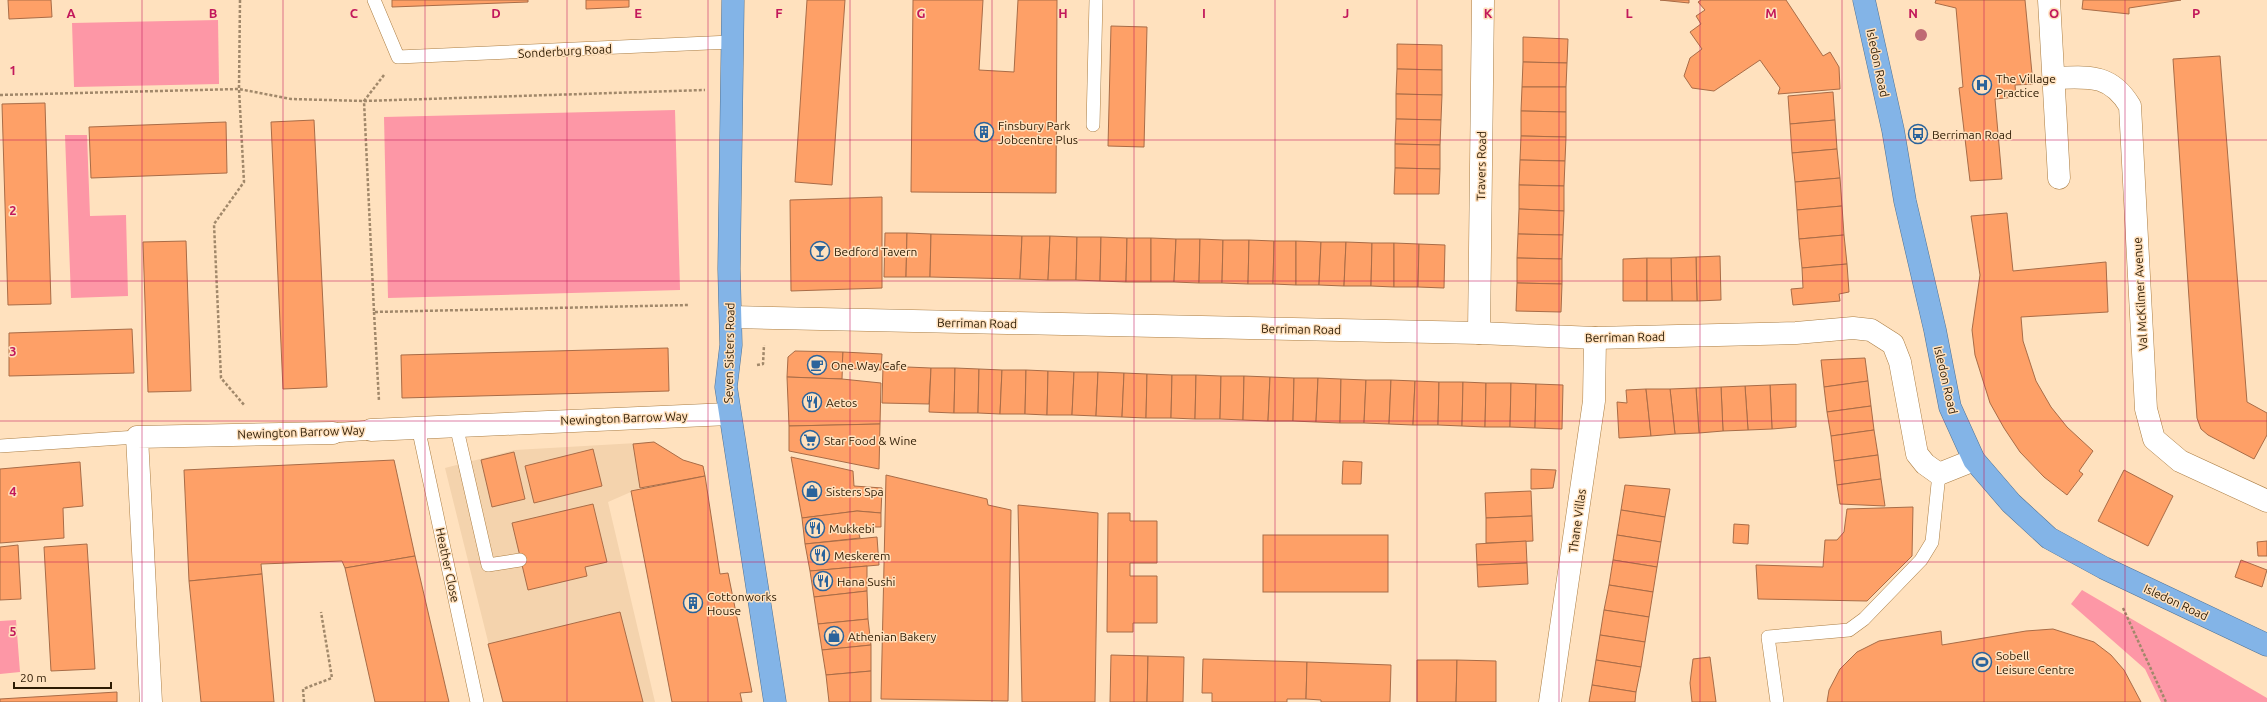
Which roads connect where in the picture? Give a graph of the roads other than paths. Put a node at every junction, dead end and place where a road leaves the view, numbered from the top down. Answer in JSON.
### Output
{"nodes":[{"id":1,"x":374,"y":0,"type":"edge"},
{"id":2,"x":733,"y":0,"type":"edge"},
{"id":3,"x":1096,"y":0,"type":"edge"},
{"id":4,"x":1483,"y":0,"type":"edge"},
{"id":5,"x":1864,"y":0,"type":"edge"},
{"id":6,"x":2049,"y":0,"type":"edge"},
{"id":7,"x":731,"y":42,"type":"junction"},
{"id":8,"x":2054,"y":78,"type":"junction"},
{"id":9,"x":1093,"y":125,"type":"dead end"},
{"id":10,"x":2059,"y":178,"type":"dead end"},
{"id":11,"x":731,"y":317,"type":"junction"},
{"id":12,"x":1479,"y":333,"type":"junction"},
{"id":13,"x":1595,"y":338,"type":"junction"},
{"id":14,"x":729,"y":414,"type":"junction"},
{"id":15,"x":456,"y":426,"type":"junction"},
{"id":16,"x":418,"y":427,"type":"junction"},
{"id":17,"x":376,"y":430,"type":"joint"},
{"id":18,"x":333,"y":433,"type":"joint"},
{"id":19,"x":137,"y":437,"type":"junction"},
{"id":20,"x":0,"y":446,"type":"edge"},
{"id":21,"x":1974,"y":460,"type":"junction"},
{"id":22,"x":1939,"y":474,"type":"junction"},
{"id":23,"x":2267,"y":501,"type":"edge"},
{"id":24,"x":520,"y":560,"type":"dead end"},
{"id":25,"x":2267,"y":645,"type":"edge"},
{"id":26,"x":151,"y":702,"type":"edge"},
{"id":27,"x":477,"y":702,"type":"edge"},
{"id":28,"x":775,"y":702,"type":"edge"},
{"id":29,"x":1550,"y":702,"type":"edge"},
{"id":30,"x":1777,"y":702,"type":"edge"}],
"edges":[{"from":1,"to":7,"type":"lane","name":"Sonderburg Road"},
{"from":2,"to":7,"type":"highway","name":"Seven Sisters Road"},
{"from":3,"to":9,"type":"lane"},
{"from":4,"to":12,"type":"street","name":"Travers Road"},
{"from":5,"to":21,"type":"highway","name":"Isledon Road"},
{"from":6,"to":8,"type":"street"},
{"from":7,"to":11,"type":"highway","name":"Seven Sisters Road"},
{"from":8,"to":10,"type":"street"},
{"from":8,"to":23,"type":"street","name":"Val McKilmer Avenue"},
{"from":11,"to":12,"type":"street","name":"Berriman Road"},
{"from":11,"to":14,"type":"highway","name":"Seven Sisters Road"},
{"from":12,"to":13,"type":"street","name":"Berriman Road"},
{"from":13,"to":22,"type":"street","name":"Berriman Road"},
{"from":13,"to":29,"type":"street","name":"Thane Villas"},
{"from":14,"to":15,"type":"street","name":"Newington Barrow Way"},
{"from":14,"to":28,"type":"highway","name":"Seven Sisters Road"},
{"from":15,"to":16,"type":"street","name":"Newington Barrow Way"},
{"from":15,"to":24,"type":"lane"},
{"from":16,"to":17,"type":"street","name":"Newington Barrow Way"},
{"from":16,"to":27,"type":"lane","name":"Heather Close"},
{"from":17,"to":18,"type":"street","name":"Newington Barrow Way"},
{"from":18,"to":19,"type":"street","name":"Newington Barrow Way"},
{"from":19,"to":20,"type":"lane"},
{"from":19,"to":26,"type":"street"},
{"from":21,"to":22,"type":"street"},
{"from":21,"to":25,"type":"highway","name":"Isledon Road"},
{"from":22,"to":30,"type":"lane"}]}
